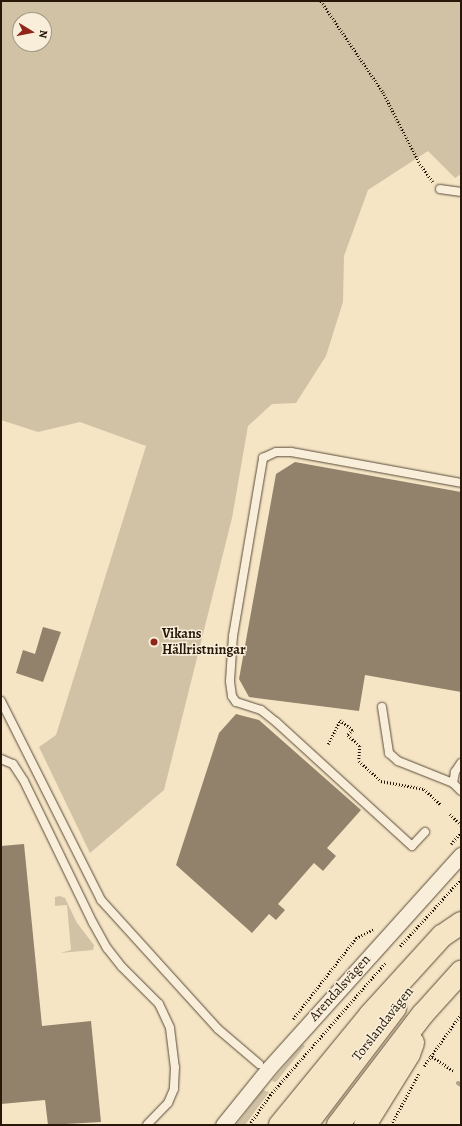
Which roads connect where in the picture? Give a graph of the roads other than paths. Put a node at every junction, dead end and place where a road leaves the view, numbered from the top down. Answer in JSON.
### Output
{"nodes":[{"id":1,"x":440,"y":189,"type":"road end"},
{"id":2,"x":461,"y":192,"type":"edge"},
{"id":3,"x":461,"y":483,"type":"edge"},
{"id":4,"x":2,"y":706,"type":"edge"},
{"id":5,"x":382,"y":707,"type":"dead end"},
{"id":6,"x":1,"y":759,"type":"edge"},
{"id":7,"x":461,"y":763,"type":"edge"},
{"id":8,"x":453,"y":783,"type":"junction"},
{"id":9,"x":461,"y":792,"type":"edge"},
{"id":10,"x":425,"y":832,"type":"dead end"},
{"id":11,"x":461,"y":855,"type":"edge"},
{"id":12,"x":461,"y":924,"type":"edge"},
{"id":13,"x":461,"y":972,"type":"edge"},
{"id":14,"x":423,"y":1014,"type":"junction"},
{"id":15,"x":259,"y":1064,"type":"dead end"},
{"id":16,"x":146,"y":1125,"type":"edge"},
{"id":17,"x":223,"y":1125,"type":"edge"},
{"id":18,"x":280,"y":1125,"type":"edge"},
{"id":19,"x":306,"y":1125,"type":"edge"},
{"id":20,"x":338,"y":1125,"type":"edge"},
{"id":21,"x":365,"y":1125,"type":"edge"}],
"edges":[{"from":1,"to":2,"type":"lane"},
{"from":3,"to":10,"type":"lane"},
{"from":4,"to":15,"type":"lane"},
{"from":5,"to":8,"type":"lane"},
{"from":6,"to":16,"type":"lane"},
{"from":7,"to":8,"type":"lane"},
{"from":8,"to":9,"type":"lane"},
{"from":11,"to":17,"type":"street","name":"Arendalsvägen"},
{"from":12,"to":18,"type":"main road"},
{"from":12,"to":19,"type":"main road","name":"Torslandavägen"},
{"from":13,"to":14,"type":"main road","name":"Torslandavägen"},
{"from":14,"to":20,"type":"main road","name":"Torslandavägen"},
{"from":14,"to":21,"type":"main road"}]}
